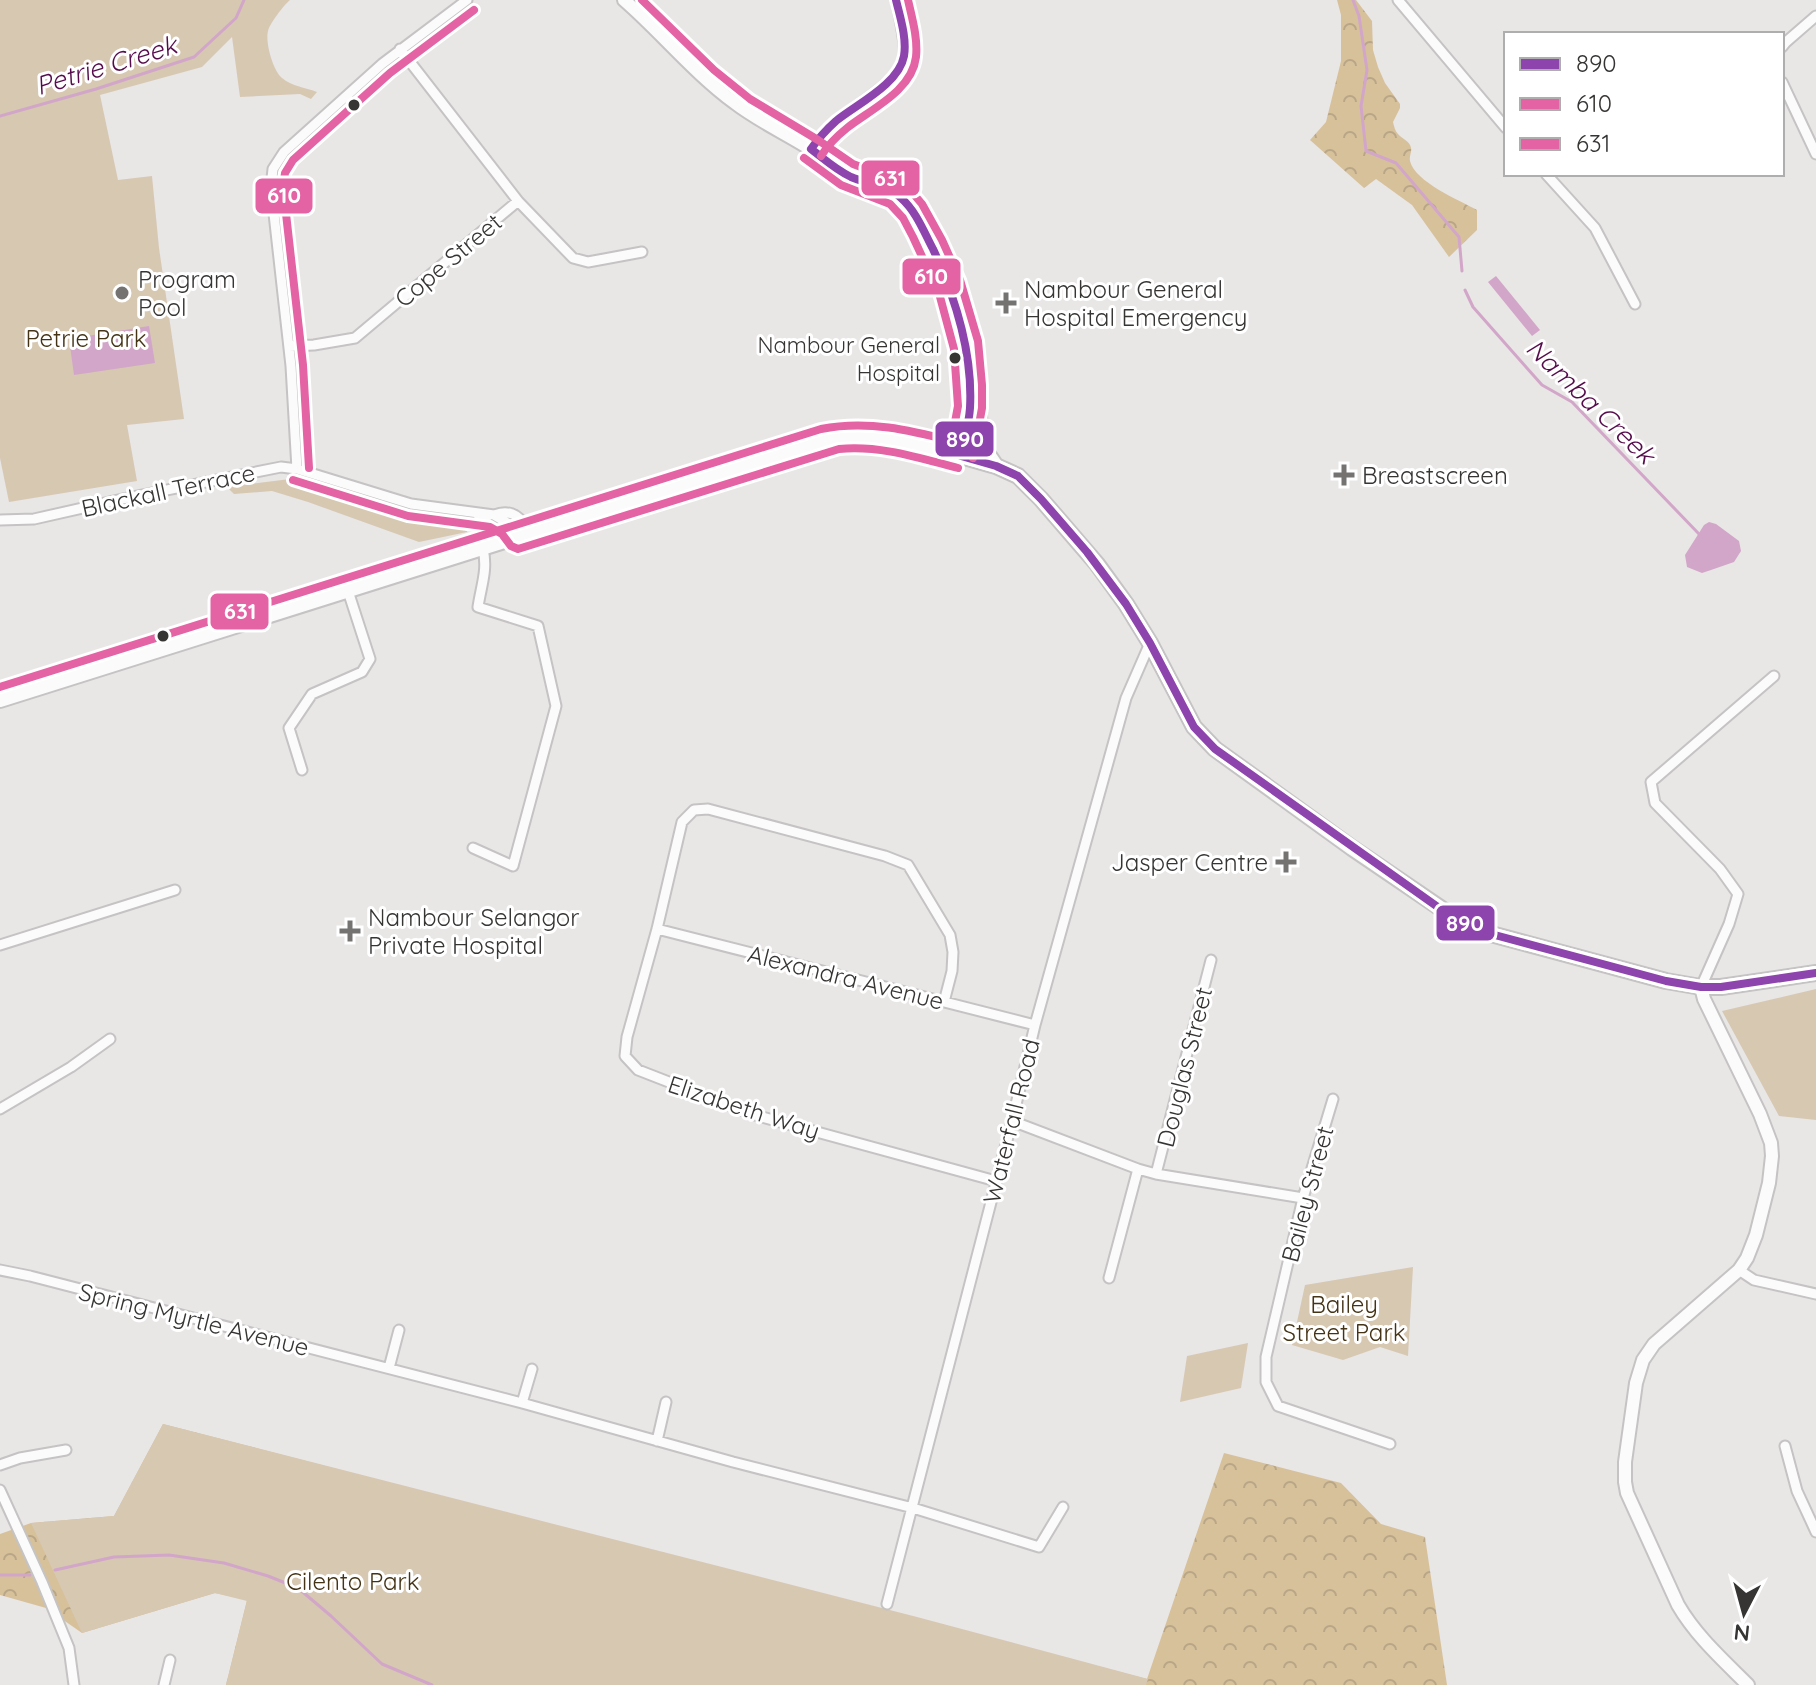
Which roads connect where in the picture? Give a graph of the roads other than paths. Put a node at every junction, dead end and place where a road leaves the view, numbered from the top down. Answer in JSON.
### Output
{"nodes":[{"id":1,"x":467,"y":0,"type":"edge"},
{"id":2,"x":624,"y":0,"type":"edge"},
{"id":3,"x":896,"y":0,"type":"edge"},
{"id":4,"x":1398,"y":0,"type":"edge"},
{"id":5,"x":1816,"y":16,"type":"edge"},
{"id":6,"x":1784,"y":44,"type":"edge"},
{"id":7,"x":400,"y":49,"type":"junction"},
{"id":8,"x":1784,"y":86,"type":"edge"},
{"id":9,"x":1504,"y":126,"type":"edge"},
{"id":10,"x":811,"y":149,"type":"junction"},
{"id":11,"x":1816,"y":154,"type":"edge"},
{"id":12,"x":1548,"y":176,"type":"edge"},
{"id":13,"x":518,"y":201,"type":"junction"},
{"id":14,"x":642,"y":252,"type":"dead end"},
{"id":15,"x":1635,"y":304,"type":"dead end"},
{"id":16,"x":289,"y":346,"type":"junction"},
{"id":17,"x":970,"y":407,"type":"junction"},
{"id":18,"x":961,"y":456,"type":"junction"},
{"id":19,"x":996,"y":466,"type":"junction"},
{"id":20,"x":297,"y":469,"type":"junction"},
{"id":21,"x":475,"y":513,"type":"junction"},
{"id":22,"x":0,"y":520,"type":"edge"},
{"id":23,"x":524,"y":536,"type":"junction"},
{"id":24,"x":483,"y":549,"type":"junction"},
{"id":25,"x":466,"y":554,"type":"junction"},
{"id":26,"x":348,"y":591,"type":"junction"},
{"id":27,"x":1150,"y":643,"type":"junction"},
{"id":28,"x":1774,"y":676,"type":"dead end"},
{"id":29,"x":0,"y":700,"type":"edge"},
{"id":30,"x":302,"y":770,"type":"dead end"},
{"id":31,"x":473,"y":848,"type":"dead end"},
{"id":32,"x":175,"y":890,"type":"dead end"},
{"id":33,"x":657,"y":929,"type":"junction"},
{"id":34,"x":0,"y":945,"type":"edge"},
{"id":35,"x":1211,"y":960,"type":"dead end"},
{"id":36,"x":1816,"y":973,"type":"edge"},
{"id":37,"x":1701,"y":987,"type":"junction"},
{"id":38,"x":944,"y":1002,"type":"junction"},
{"id":39,"x":1035,"y":1025,"type":"junction"},
{"id":40,"x":110,"y":1039,"type":"dead end"},
{"id":41,"x":1333,"y":1099,"type":"dead end"},
{"id":42,"x":0,"y":1109,"type":"edge"},
{"id":43,"x":1012,"y":1121,"type":"junction"},
{"id":44,"x":1138,"y":1169,"type":"junction"},
{"id":45,"x":1156,"y":1174,"type":"junction"},
{"id":46,"x":996,"y":1181,"type":"junction"},
{"id":47,"x":1303,"y":1198,"type":"junction"},
{"id":48,"x":0,"y":1270,"type":"edge"},
{"id":49,"x":1739,"y":1270,"type":"junction"},
{"id":50,"x":1109,"y":1278,"type":"dead end"},
{"id":51,"x":1816,"y":1294,"type":"edge"},
{"id":52,"x":399,"y":1330,"type":"dead end"},
{"id":53,"x":389,"y":1368,"type":"junction"},
{"id":54,"x":532,"y":1369,"type":"dead end"},
{"id":55,"x":666,"y":1402,"type":"dead end"},
{"id":56,"x":522,"y":1403,"type":"junction"},
{"id":57,"x":657,"y":1441,"type":"junction"},
{"id":58,"x":1390,"y":1444,"type":"dead end"},
{"id":59,"x":1785,"y":1446,"type":"dead end"},
{"id":60,"x":66,"y":1450,"type":"dead end"},
{"id":61,"x":0,"y":1465,"type":"edge"},
{"id":62,"x":0,"y":1490,"type":"edge"},
{"id":63,"x":1063,"y":1507,"type":"dead end"},
{"id":64,"x":913,"y":1508,"type":"junction"},
{"id":65,"x":1816,"y":1532,"type":"edge"},
{"id":66,"x":887,"y":1604,"type":"dead end"},
{"id":67,"x":170,"y":1660,"type":"dead end"},
{"id":68,"x":74,"y":1685,"type":"edge"},
{"id":69,"x":164,"y":1685,"type":"edge"},
{"id":70,"x":1748,"y":1685,"type":"edge"}],
"edges":[{"from":1,"to":7,"type":"street"},
{"from":2,"to":10,"type":"street"},
{"from":3,"to":10,"type":"street"},
{"from":4,"to":9,"type":"street"},
{"from":5,"to":6,"type":"street"},
{"from":7,"to":13,"type":"street","name":"Cope Street"},
{"from":7,"to":16,"type":"street"},
{"from":8,"to":11,"type":"street"},
{"from":10,"to":17,"type":"street"},
{"from":12,"to":15,"type":"street"},
{"from":13,"to":14,"type":"street"},
{"from":13,"to":16,"type":"street","name":"Cope Street"},
{"from":16,"to":20,"type":"street"},
{"from":17,"to":18,"type":"street"},
{"from":17,"to":19,"type":"main road"},
{"from":18,"to":19,"type":"main road"},
{"from":18,"to":23,"type":"main road"},
{"from":19,"to":27,"type":"main road"},
{"from":20,"to":21,"type":"street","name":"Blackall Terrace"},
{"from":20,"to":22,"type":"street","name":"Blackall Terrace"},
{"from":21,"to":23,"type":"street","name":"Blackall Terrace"},
{"from":21,"to":25,"type":"street"},
{"from":23,"to":24,"type":"main road"},
{"from":24,"to":25,"type":"main road"},
{"from":24,"to":31,"type":"street"},
{"from":25,"to":26,"type":"main road"},
{"from":26,"to":29,"type":"main road"},
{"from":26,"to":30,"type":"street"},
{"from":27,"to":37,"type":"main road"},
{"from":27,"to":39,"type":"street","name":"Waterfall Road"},
{"from":28,"to":37,"type":"street"},
{"from":32,"to":34,"type":"street"},
{"from":33,"to":38,"type":"street","name":"Alexandra Avenue"},
{"from":33,"to":38,"type":"street","name":"Elizabeth Way"},
{"from":33,"to":46,"type":"street","name":"Elizabeth Way"},
{"from":35,"to":45,"type":"street","name":"Douglas Street"},
{"from":36,"to":37,"type":"main road"},
{"from":37,"to":49,"type":"street"},
{"from":38,"to":39,"type":"street","name":"Alexandra Avenue"},
{"from":39,"to":43,"type":"street","name":"Waterfall Road"},
{"from":40,"to":42,"type":"street"},
{"from":41,"to":47,"type":"street","name":"Bailey Street"},
{"from":43,"to":44,"type":"street"},
{"from":43,"to":46,"type":"street","name":"Waterfall Road"},
{"from":44,"to":45,"type":"street"},
{"from":44,"to":50,"type":"street"},
{"from":45,"to":47,"type":"street"},
{"from":46,"to":64,"type":"street","name":"Waterfall Road"},
{"from":47,"to":58,"type":"street","name":"Bailey Street"},
{"from":48,"to":53,"type":"street","name":"Spring Myrtle Avenue"},
{"from":49,"to":51,"type":"street"},
{"from":49,"to":70,"type":"street"},
{"from":52,"to":53,"type":"street"},
{"from":53,"to":56,"type":"street","name":"Spring Myrtle Avenue"},
{"from":54,"to":56,"type":"street"},
{"from":55,"to":57,"type":"street"},
{"from":56,"to":57,"type":"street","name":"Spring Myrtle Avenue"},
{"from":57,"to":64,"type":"street","name":"Spring Myrtle Avenue"},
{"from":59,"to":65,"type":"street"},
{"from":60,"to":61,"type":"street"},
{"from":62,"to":68,"type":"street"},
{"from":63,"to":64,"type":"street","name":"Spring Myrtle Avenue"},
{"from":64,"to":66,"type":"street","name":"Waterfall Road"},
{"from":67,"to":69,"type":"street"}]}
